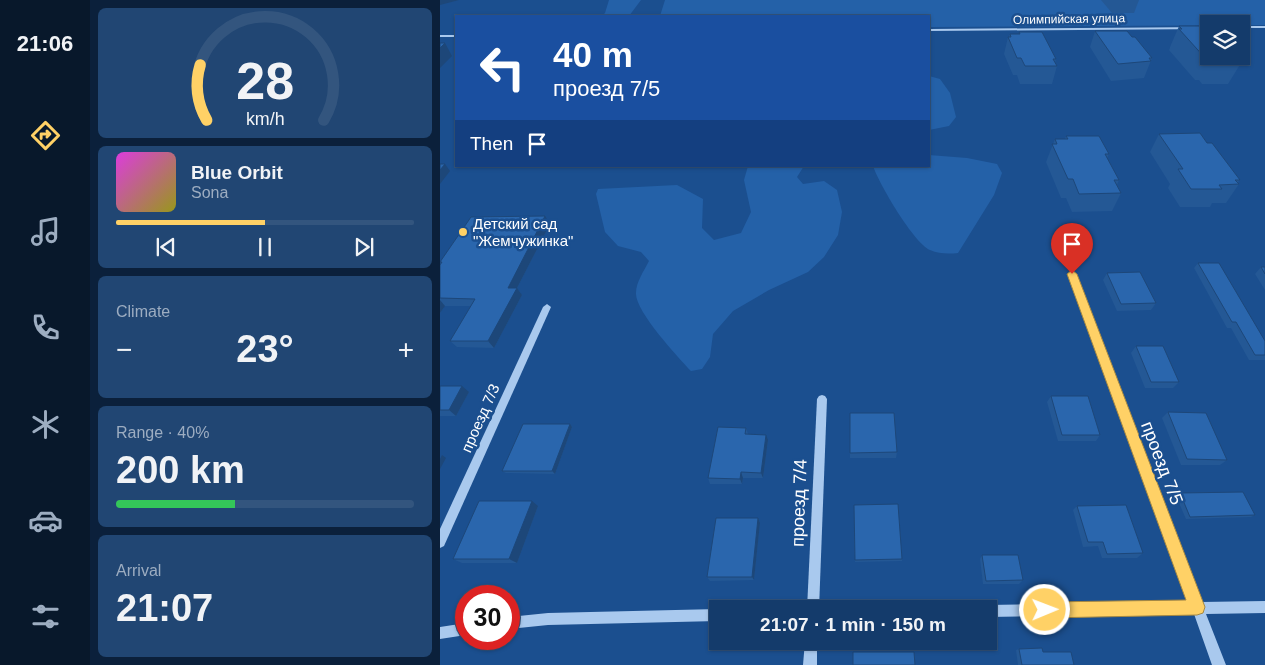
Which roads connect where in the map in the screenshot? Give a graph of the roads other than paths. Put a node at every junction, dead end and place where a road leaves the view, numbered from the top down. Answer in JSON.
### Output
{"nodes":[{"id":1,"x":1250,"y":27,"type":"edge"},
{"id":2,"x":1265,"y":27,"type":"edge"},
{"id":3,"x":1200,"y":28,"type":"edge"},
{"id":4,"x":930,"y":30,"type":"edge"},
{"id":5,"x":440,"y":36,"type":"edge"},
{"id":6,"x":455,"y":36,"type":"edge"},
{"id":7,"x":1072,"y":274,"type":"dead end"},
{"id":8,"x":546,"y":307,"type":"dead end"},
{"id":9,"x":822,"y":399,"type":"dead end"},
{"id":10,"x":440,"y":542,"type":"edge"},
{"id":11,"x":813,"y":600,"type":"edge"},
{"id":12,"x":1197,"y":607,"type":"junction"},
{"id":13,"x":1265,"y":607,"type":"edge"},
{"id":14,"x":997,"y":610,"type":"edge"},
{"id":15,"x":709,"y":615,"type":"edge"},
{"id":16,"x":520,"y":622,"type":"edge"},
{"id":17,"x":455,"y":631,"type":"edge"},
{"id":18,"x":440,"y":633,"type":"edge"},
{"id":19,"x":811,"y":650,"type":"edge"},
{"id":20,"x":810,"y":665,"type":"edge"},
{"id":21,"x":1219,"y":665,"type":"edge"}],
"edges":[{"from":1,"to":2,"type":"street"},
{"from":3,"to":4,"type":"street","name":"Олимпийская улица"},
{"from":5,"to":6,"type":"street"},
{"from":7,"to":12,"type":"street","name":"проезд 7/5"},
{"from":8,"to":10,"type":"street","name":"проезд 7/3"},
{"from":9,"to":11,"type":"street","name":"проезд 7/4"},
{"from":12,"to":13,"type":"street"},
{"from":12,"to":14,"type":"street"},
{"from":12,"to":21,"type":"street","name":"проезд 7/5"},
{"from":15,"to":16,"type":"street"},
{"from":17,"to":18,"type":"street"},
{"from":19,"to":20,"type":"street"}]}
